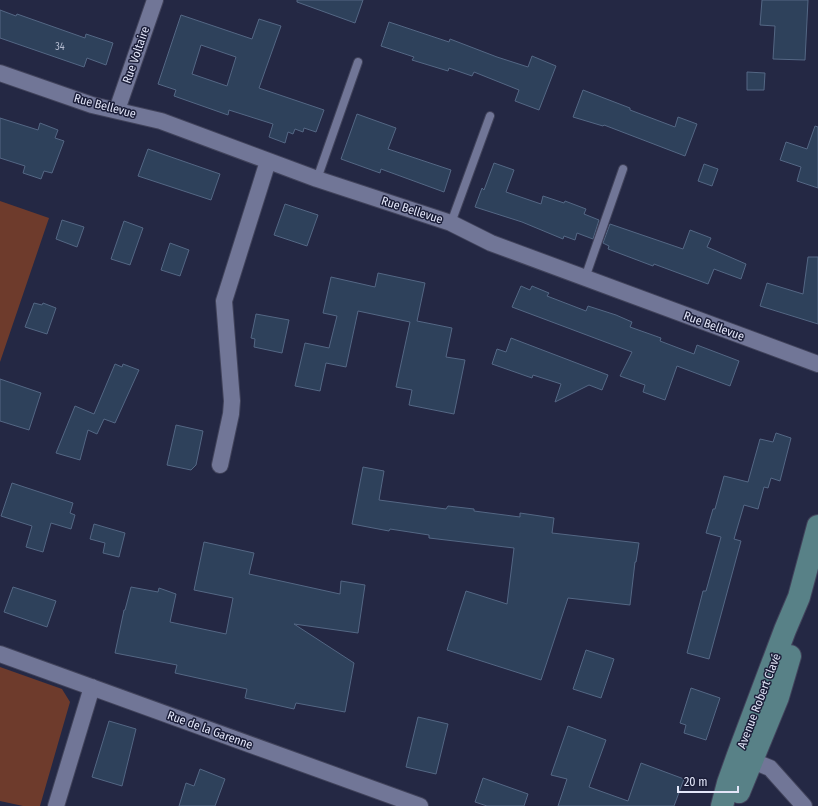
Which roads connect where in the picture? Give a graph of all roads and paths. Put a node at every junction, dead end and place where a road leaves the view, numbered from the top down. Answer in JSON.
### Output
{"nodes":[{"id":1,"x":156,"y":0,"type":"edge"},
{"id":2,"x":358,"y":62,"type":"dead end"},
{"id":3,"x":0,"y":73,"type":"edge"},
{"id":4,"x":117,"y":110,"type":"junction"},
{"id":5,"x":490,"y":116,"type":"dead end"},
{"id":6,"x":268,"y":161,"type":"junction"},
{"id":7,"x":623,"y":169,"type":"dead end"},
{"id":8,"x":317,"y":178,"type":"junction"},
{"id":9,"x":451,"y":223,"type":"junction"},
{"id":10,"x":585,"y":278,"type":"junction"},
{"id":11,"x":818,"y":364,"type":"edge"},
{"id":12,"x":220,"y":465,"type":"dead end"},
{"id":13,"x":818,"y":526,"type":"edge"},
{"id":14,"x":0,"y":654,"type":"edge"},
{"id":15,"x":92,"y":687,"type":"junction"},
{"id":16,"x":746,"y":758,"type":"junction"},
{"id":17,"x":56,"y":806,"type":"edge"},
{"id":18,"x":420,"y":806,"type":"edge"},
{"id":19,"x":722,"y":806,"type":"edge"},
{"id":20,"x":733,"y":806,"type":"edge"},
{"id":21,"x":804,"y":806,"type":"edge"}],
"edges":[{"from":1,"to":4,"type":"street","name":"Rue Voltaire"},
{"from":2,"to":8,"type":"lane"},
{"from":3,"to":4,"type":"street","name":"Rue Bellevue"},
{"from":4,"to":6,"type":"street","name":"Rue Bellevue"},
{"from":5,"to":9,"type":"lane"},
{"from":6,"to":8,"type":"street","name":"Rue Bellevue"},
{"from":6,"to":12,"type":"street"},
{"from":7,"to":10,"type":"lane"},
{"from":8,"to":9,"type":"street","name":"Rue Bellevue"},
{"from":9,"to":10,"type":"street","name":"Rue Bellevue"},
{"from":10,"to":11,"type":"street","name":"Rue Bellevue"},
{"from":13,"to":16,"type":"street","name":"Avenue Robert Clavé"},
{"from":14,"to":15,"type":"street","name":"Rue de la Garenne"},
{"from":15,"to":17,"type":"street"},
{"from":15,"to":18,"type":"street","name":"Rue de la Garenne"},
{"from":16,"to":19,"type":"street","name":"Avenue Robert Clavé"},
{"from":16,"to":20,"type":"street","name":"Avenue Robert Clavé"},
{"from":16,"to":21,"type":"street"}]}
